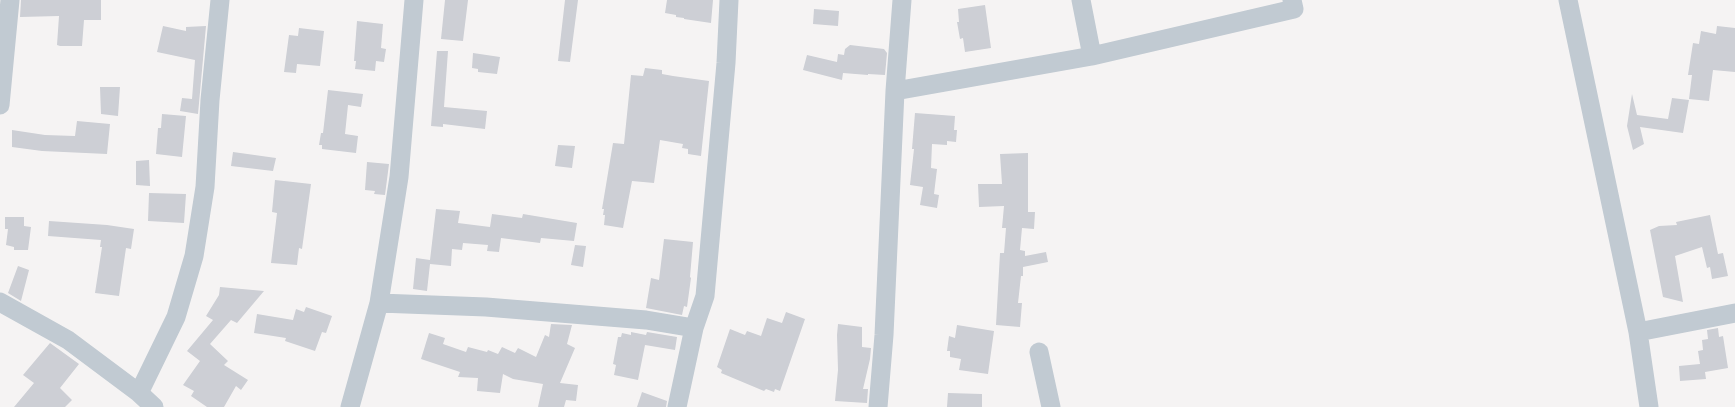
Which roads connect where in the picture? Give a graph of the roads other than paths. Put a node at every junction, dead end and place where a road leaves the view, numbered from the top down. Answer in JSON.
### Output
{"nodes":[{"id":1,"x":10,"y":0,"type":"edge"},
{"id":2,"x":220,"y":0,"type":"edge"},
{"id":3,"x":414,"y":0,"type":"edge"},
{"id":4,"x":729,"y":0,"type":"edge"},
{"id":5,"x":902,"y":0,"type":"edge"},
{"id":6,"x":1081,"y":0,"type":"edge"},
{"id":7,"x":1292,"y":0,"type":"edge"},
{"id":8,"x":1568,"y":0,"type":"edge"},
{"id":9,"x":1092,"y":56,"type":"junction"},
{"id":10,"x":895,"y":90,"type":"junction"},
{"id":11,"x":0,"y":105,"type":"edge"},
{"id":12,"x":0,"y":302,"type":"edge"},
{"id":13,"x":379,"y":303,"type":"junction"},
{"id":14,"x":1735,"y":313,"type":"edge"},
{"id":15,"x":694,"y":328,"type":"junction"},
{"id":16,"x":1638,"y":332,"type":"junction"},
{"id":17,"x":1039,"y":352,"type":"dead end"},
{"id":18,"x":139,"y":393,"type":"junction"},
{"id":19,"x":154,"y":407,"type":"edge"},
{"id":20,"x":350,"y":407,"type":"edge"},
{"id":21,"x":677,"y":407,"type":"edge"},
{"id":22,"x":878,"y":407,"type":"edge"},
{"id":23,"x":1051,"y":407,"type":"edge"},
{"id":24,"x":1649,"y":407,"type":"edge"}],
"edges":[{"from":1,"to":11,"type":"street"},
{"from":2,"to":18,"type":"street"},
{"from":3,"to":13,"type":"street"},
{"from":4,"to":15,"type":"street"},
{"from":5,"to":10,"type":"street"},
{"from":6,"to":9,"type":"street"},
{"from":7,"to":9,"type":"street"},
{"from":8,"to":16,"type":"street"},
{"from":9,"to":10,"type":"street"},
{"from":10,"to":22,"type":"street"},
{"from":12,"to":18,"type":"street"},
{"from":13,"to":15,"type":"street"},
{"from":13,"to":20,"type":"street"},
{"from":14,"to":16,"type":"street"},
{"from":15,"to":21,"type":"street"},
{"from":16,"to":24,"type":"street"},
{"from":17,"to":23,"type":"street"},
{"from":18,"to":19,"type":"street"}]}
